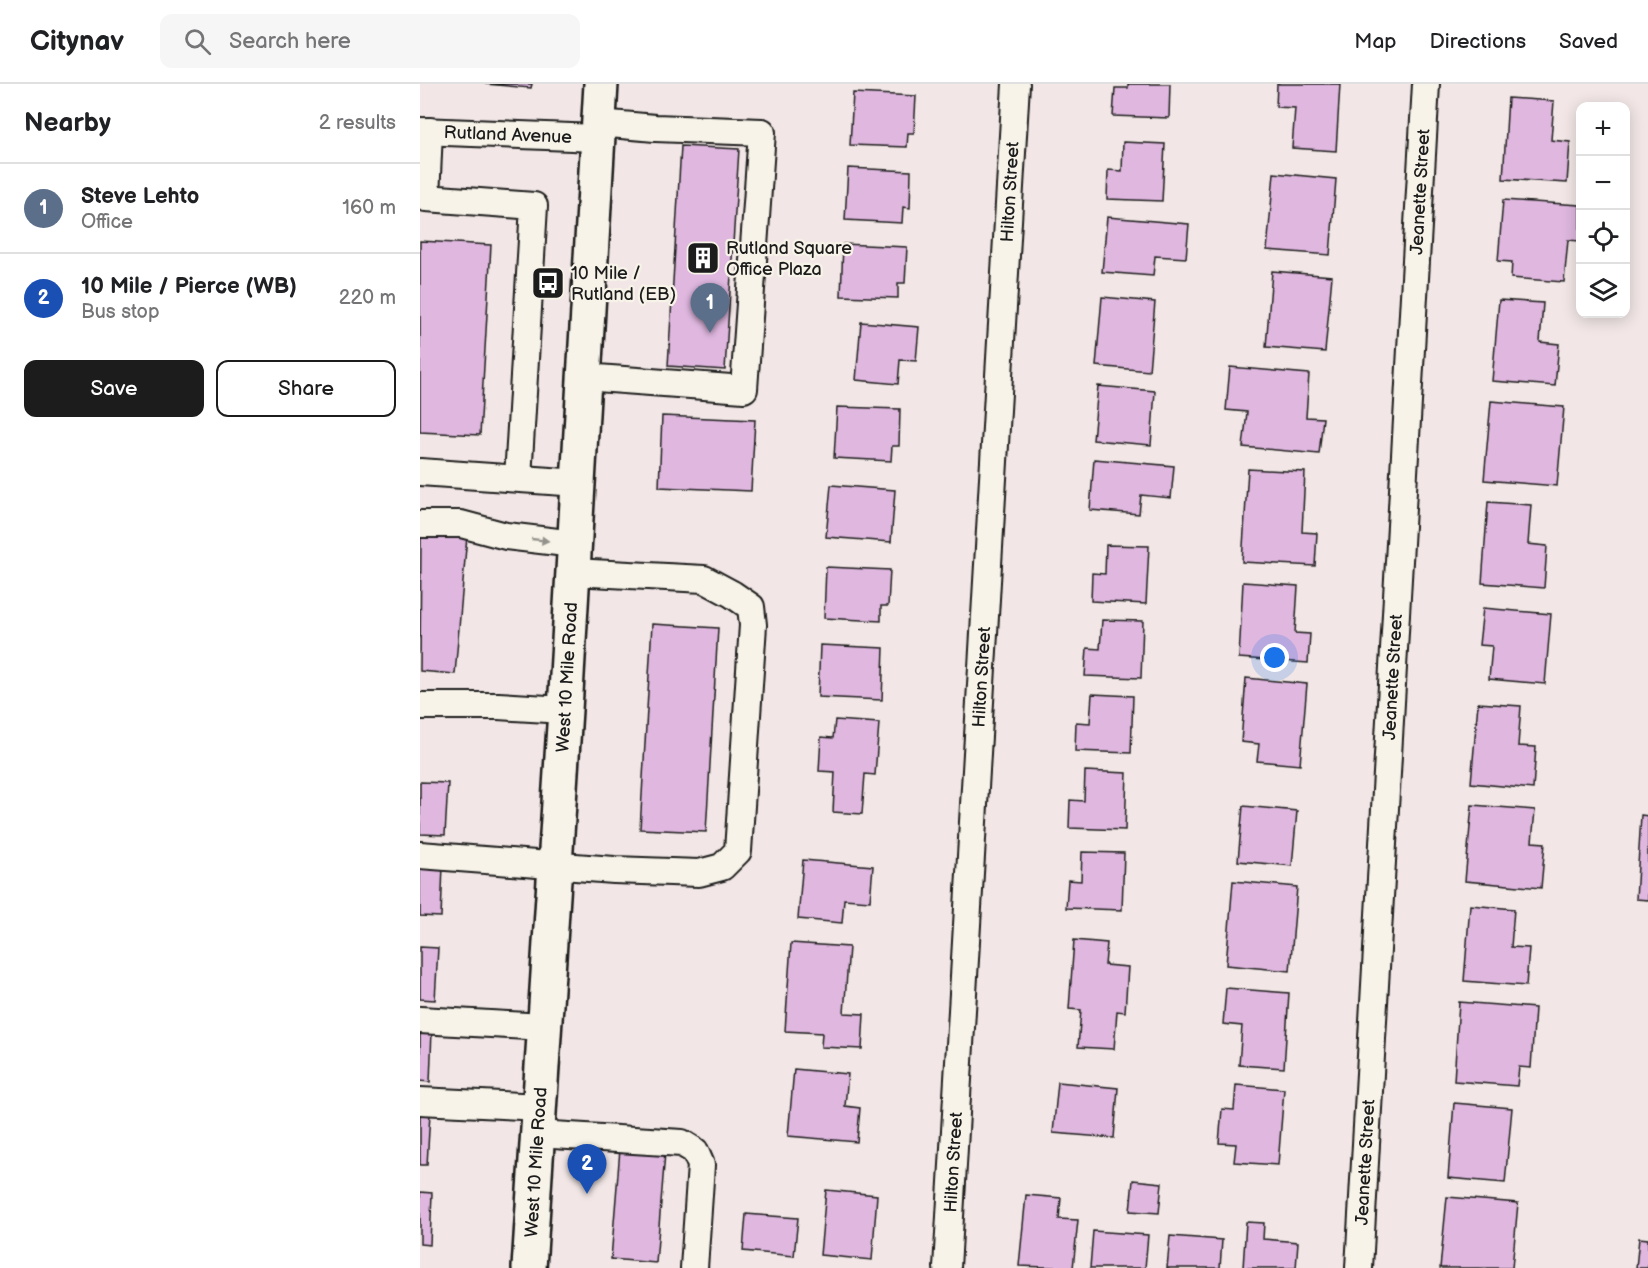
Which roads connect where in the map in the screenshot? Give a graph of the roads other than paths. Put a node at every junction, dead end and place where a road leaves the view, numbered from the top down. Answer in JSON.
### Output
{"nodes":[{"id":1,"x":601,"y":84,"type":"edge"},
{"id":2,"x":1016,"y":84,"type":"edge"},
{"id":3,"x":1426,"y":84,"type":"edge"},
{"id":4,"x":425,"y":131,"type":"edge"},
{"id":5,"x":598,"y":131,"type":"junction"},
{"id":6,"x":584,"y":377,"type":"junction"},
{"id":7,"x":420,"y":472,"type":"edge"},
{"id":8,"x":518,"y":478,"type":"junction"},
{"id":9,"x":579,"y":483,"type":"junction"},
{"id":10,"x":420,"y":524,"type":"edge"},
{"id":11,"x":574,"y":558,"type":"junction"},
{"id":12,"x":420,"y":706,"type":"edge"},
{"id":13,"x":565,"y":710,"type":"junction"},
{"id":14,"x":420,"y":855,"type":"edge"},
{"id":15,"x":555,"y":866,"type":"junction"},
{"id":16,"x":420,"y":1020,"type":"edge"},
{"id":17,"x":544,"y":1027,"type":"junction"},
{"id":18,"x":420,"y":1101,"type":"edge"},
{"id":19,"x":538,"y":1120,"type":"junction"},
{"id":20,"x":529,"y":1268,"type":"edge"},
{"id":21,"x":694,"y":1268,"type":"edge"},
{"id":22,"x":947,"y":1268,"type":"edge"},
{"id":23,"x":1359,"y":1268,"type":"edge"}],
"edges":[{"from":1,"to":5,"type":"main road","name":"West 10 Mile Road"},
{"from":2,"to":22,"type":"street","name":"Hilton Street"},
{"from":3,"to":23,"type":"street","name":"Jeanette Street"},
{"from":4,"to":5,"type":"street","name":"Rutland Avenue"},
{"from":4,"to":8,"type":"street"},
{"from":5,"to":6,"type":"main road","name":"West 10 Mile Road"},
{"from":5,"to":6,"type":"street","name":"Rutland Avenue"},
{"from":6,"to":9,"type":"main road","name":"West 10 Mile Road"},
{"from":7,"to":8,"type":"street"},
{"from":8,"to":9,"type":"street"},
{"from":9,"to":11,"type":"main road","name":"West 10 Mile Road"},
{"from":10,"to":11,"type":"street","one_way":true},
{"from":11,"to":13,"type":"main road","name":"West 10 Mile Road"},
{"from":11,"to":15,"type":"street"},
{"from":12,"to":13,"type":"street"},
{"from":13,"to":15,"type":"main road","name":"West 10 Mile Road"},
{"from":14,"to":15,"type":"street"},
{"from":15,"to":17,"type":"main road","name":"West 10 Mile Road"},
{"from":16,"to":17,"type":"street"},
{"from":17,"to":19,"type":"main road","name":"West 10 Mile Road"},
{"from":18,"to":19,"type":"street"},
{"from":19,"to":20,"type":"main road","name":"West 10 Mile Road"},
{"from":19,"to":21,"type":"street"}]}
